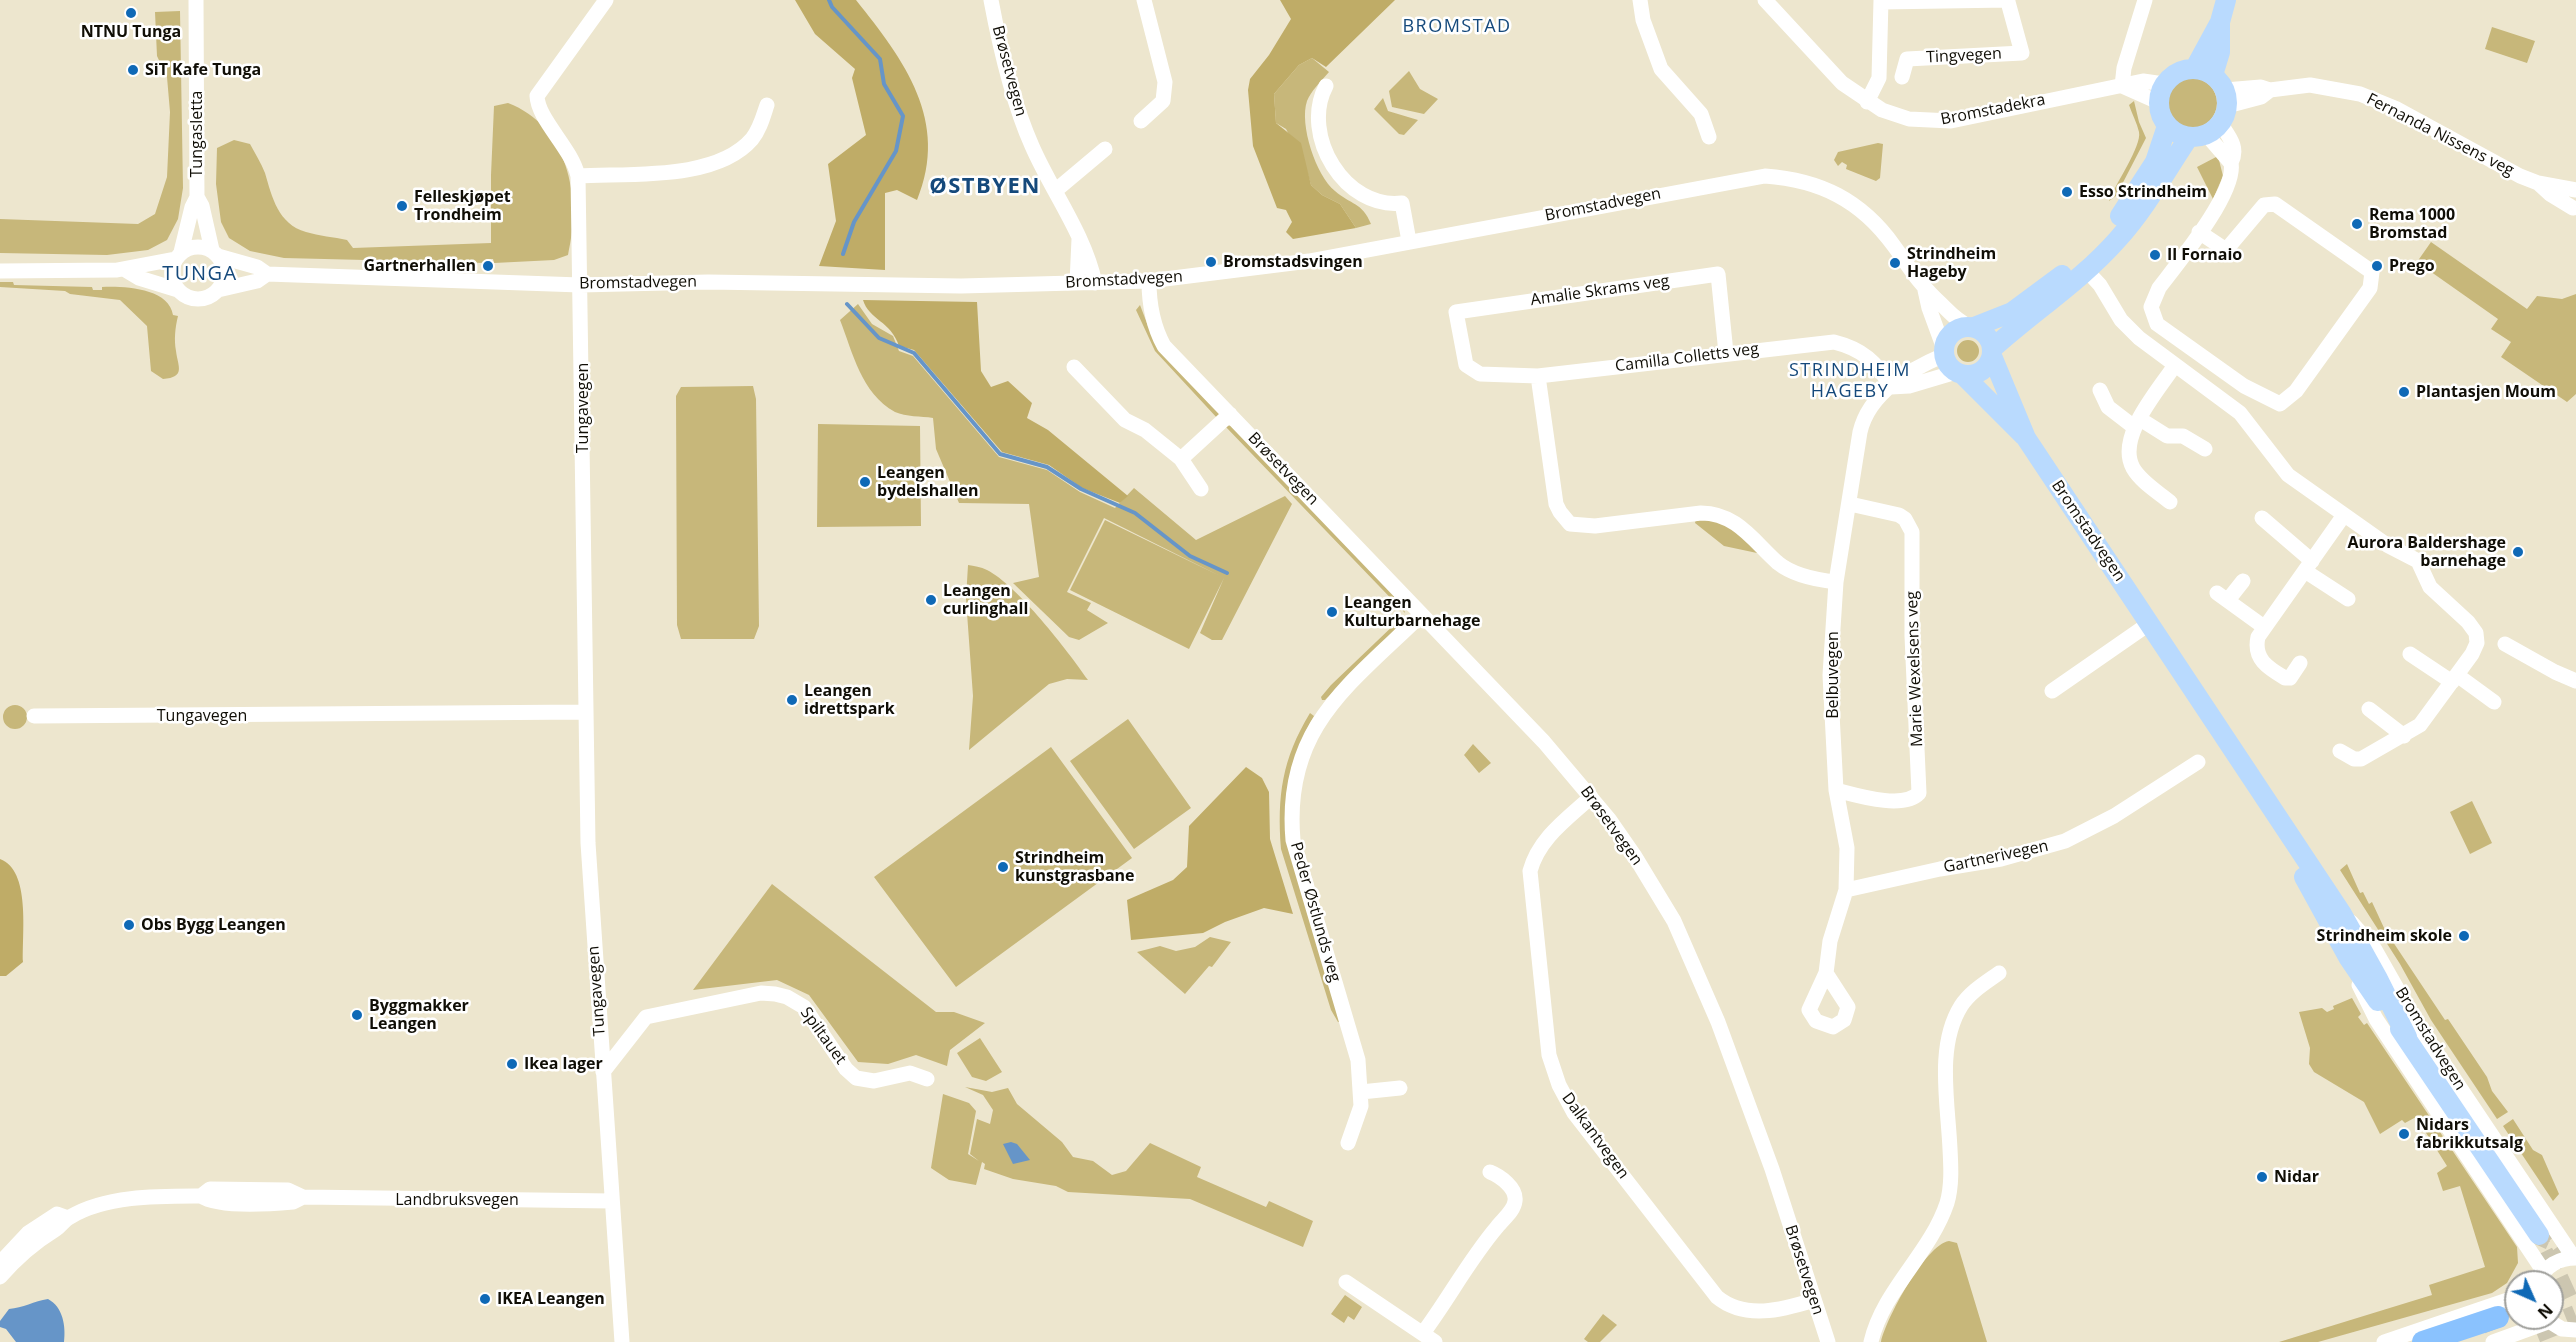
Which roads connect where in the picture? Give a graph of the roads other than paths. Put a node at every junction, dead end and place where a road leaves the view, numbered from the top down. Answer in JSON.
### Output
{"nodes":[{"id":1,"x":196,"y":0,"type":"edge"},
{"id":2,"x":606,"y":0,"type":"edge"},
{"id":3,"x":991,"y":0,"type":"edge"},
{"id":4,"x":1144,"y":0,"type":"edge"},
{"id":5,"x":1640,"y":0,"type":"edge"},
{"id":6,"x":1765,"y":0,"type":"edge"},
{"id":7,"x":2145,"y":0,"type":"edge"},
{"id":8,"x":2226,"y":0,"type":"edge"},
{"id":9,"x":1881,"y":1,"type":"edge"},
{"id":10,"x":2008,"y":1,"type":"edge"},
{"id":11,"x":1902,"y":77,"type":"dead end"},
{"id":12,"x":1326,"y":86,"type":"dead end"},
{"id":13,"x":2122,"y":86,"type":"junction"},
{"id":14,"x":2161,"y":93,"type":"junction"},
{"id":15,"x":1867,"y":102,"type":"junction"},
{"id":16,"x":767,"y":105,"type":"dead end"},
{"id":17,"x":2211,"y":105,"type":"junction"},
{"id":18,"x":1141,"y":121,"type":"dead end"},
{"id":19,"x":2167,"y":126,"type":"junction"},
{"id":20,"x":1709,"y":137,"type":"dead end"},
{"id":21,"x":1105,"y":149,"type":"dead end"},
{"id":22,"x":578,"y":176,"type":"junction"},
{"id":23,"x":2538,"y":183,"type":"junction"},
{"id":24,"x":2576,"y":190,"type":"edge"},
{"id":25,"x":1055,"y":191,"type":"junction"},
{"id":26,"x":197,"y":197,"type":"junction"},
{"id":27,"x":2575,"y":211,"type":"edge"},
{"id":28,"x":2199,"y":232,"type":"junction"},
{"id":29,"x":1079,"y":238,"type":"junction"},
{"id":30,"x":1409,"y":241,"type":"junction"},
{"id":31,"x":215,"y":253,"type":"junction"},
{"id":32,"x":178,"y":255,"type":"junction"},
{"id":33,"x":124,"y":269,"type":"junction"},
{"id":34,"x":0,"y":271,"type":"edge"},
{"id":35,"x":2086,"y":271,"type":"junction"},
{"id":36,"x":267,"y":274,"type":"junction"},
{"id":37,"x":1149,"y":281,"type":"junction"},
{"id":38,"x":1095,"y":283,"type":"junction"},
{"id":39,"x":1077,"y":284,"type":"junction"},
{"id":40,"x":580,"y":285,"type":"junction"},
{"id":41,"x":178,"y":290,"type":"junction"},
{"id":42,"x":218,"y":290,"type":"junction"},
{"id":43,"x":1925,"y":290,"type":"junction"},
{"id":44,"x":1972,"y":327,"type":"junction"},
{"id":45,"x":1944,"y":352,"type":"junction"},
{"id":46,"x":1992,"y":352,"type":"junction"},
{"id":47,"x":1726,"y":353,"type":"junction"},
{"id":48,"x":1466,"y":365,"type":"joint"},
{"id":49,"x":2175,"y":365,"type":"junction"},
{"id":50,"x":1074,"y":367,"type":"dead end"},
{"id":51,"x":1960,"y":374,"type":"junction"},
{"id":52,"x":1538,"y":376,"type":"junction"},
{"id":53,"x":1891,"y":387,"type":"junction"},
{"id":54,"x":2100,"y":390,"type":"dead end"},
{"id":55,"x":1230,"y":414,"type":"junction"},
{"id":56,"x":2137,"y":423,"type":"junction"},
{"id":57,"x":2026,"y":438,"type":"junction"},
{"id":58,"x":2205,"y":449,"type":"dead end"},
{"id":59,"x":1181,"y":459,"type":"junction"},
{"id":60,"x":1201,"y":489,"type":"dead end"},
{"id":61,"x":2170,"y":502,"type":"dead end"},
{"id":62,"x":1850,"y":504,"type":"junction"},
{"id":63,"x":2344,"y":515,"type":"junction"},
{"id":64,"x":2262,"y":518,"type":"dead end"},
{"id":65,"x":2308,"y":566,"type":"junction"},
{"id":66,"x":2243,"y":581,"type":"dead end"},
{"id":67,"x":1836,"y":582,"type":"junction"},
{"id":68,"x":2348,"y":599,"type":"dead end"},
{"id":69,"x":1421,"y":615,"type":"junction"},
{"id":70,"x":2150,"y":623,"type":"junction"},
{"id":71,"x":2264,"y":627,"type":"junction"},
{"id":72,"x":2505,"y":644,"type":"dead end"},
{"id":73,"x":2410,"y":654,"type":"dead end"},
{"id":74,"x":2300,"y":663,"type":"dead end"},
{"id":75,"x":2454,"y":679,"type":"junction"},
{"id":76,"x":2576,"y":681,"type":"edge"},
{"id":77,"x":2052,"y":691,"type":"dead end"},
{"id":78,"x":2494,"y":702,"type":"dead end"},
{"id":79,"x":2369,"y":710,"type":"dead end"},
{"id":80,"x":586,"y":712,"type":"junction"},
{"id":81,"x":34,"y":716,"type":"dead end"},
{"id":82,"x":2404,"y":736,"type":"junction"},
{"id":83,"x":2340,"y":751,"type":"dead end"},
{"id":84,"x":2198,"y":762,"type":"dead end"},
{"id":85,"x":1836,"y":790,"type":"junction"},
{"id":86,"x":1591,"y":796,"type":"junction"},
{"id":87,"x":2294,"y":841,"type":"junction"},
{"id":88,"x":1846,"y":890,"type":"junction"},
{"id":89,"x":2342,"y":914,"type":"junction"},
{"id":90,"x":2348,"y":957,"type":"junction"},
{"id":91,"x":1826,"y":973,"type":"dead end"},
{"id":92,"x":1999,"y":973,"type":"dead end"},
{"id":93,"x":2407,"y":1037,"type":"junction"},
{"id":94,"x":603,"y":1072,"type":"junction"},
{"id":95,"x":927,"y":1079,"type":"dead end"},
{"id":96,"x":1400,"y":1088,"type":"dead end"},
{"id":97,"x":1361,"y":1092,"type":"junction"},
{"id":98,"x":1348,"y":1143,"type":"dead end"},
{"id":99,"x":1490,"y":1172,"type":"dead end"},
{"id":100,"x":612,"y":1201,"type":"junction"},
{"id":101,"x":68,"y":1218,"type":"junction"},
{"id":102,"x":2540,"y":1235,"type":"dead end"},
{"id":103,"x":2575,"y":1258,"type":"edge"},
{"id":104,"x":0,"y":1263,"type":"edge"},
{"id":105,"x":2537,"y":1270,"type":"edge"},
{"id":106,"x":2548,"y":1270,"type":"edge"},
{"id":107,"x":0,"y":1277,"type":"edge"},
{"id":108,"x":1346,"y":1282,"type":"dead end"},
{"id":109,"x":1814,"y":1300,"type":"junction"},
{"id":110,"x":2504,"y":1301,"type":"edge"},
{"id":111,"x":2498,"y":1329,"type":"edge"},
{"id":112,"x":1429,"y":1338,"type":"edge"},
{"id":113,"x":622,"y":1342,"type":"edge"},
{"id":114,"x":1828,"y":1342,"type":"edge"},
{"id":115,"x":1871,"y":1342,"type":"edge"},
{"id":116,"x":2384,"y":1342,"type":"edge"},
{"id":117,"x":2423,"y":1342,"type":"edge"},
{"id":118,"x":2459,"y":1342,"type":"edge"}],
"edges":[{"from":1,"to":26,"type":"street","name":"Tungasletta"},
{"from":2,"to":22,"type":"street","name":"Tungavegen"},
{"from":3,"to":25,"type":"street","name":"Brøsetvegen"},
{"from":4,"to":18,"type":"street"},
{"from":5,"to":20,"type":"street"},
{"from":6,"to":15,"type":"street","name":"Bromstadekra"},
{"from":7,"to":13,"type":"street"},
{"from":8,"to":17,"type":"main road"},
{"from":9,"to":10,"type":"street","name":"Tingvegen"},
{"from":9,"to":15,"type":"street","name":"Tingvegen"},
{"from":10,"to":11,"type":"street","name":"Tingvegen"},
{"from":12,"to":30,"type":"street"},
{"from":13,"to":14,"type":"street","name":"Bromstadekra"},
{"from":13,"to":15,"type":"street","name":"Bromstadekra"},
{"from":14,"to":17,"type":"main road"},
{"from":14,"to":19,"type":"main road"},
{"from":16,"to":22,"type":"street"},
{"from":17,"to":19,"type":"main road"},
{"from":17,"to":23,"type":"street","name":"Fernanda Nissens veg"},
{"from":17,"to":28,"type":"street"},
{"from":17,"to":35,"type":"main road"},
{"from":19,"to":44,"type":"main road"},
{"from":21,"to":25,"type":"street"},
{"from":22,"to":40,"type":"street","name":"Tungavegen"},
{"from":23,"to":24,"type":"street","name":"Fernanda Nissens veg"},
{"from":23,"to":27,"type":"street","name":"Fernanda Nissens veg"},
{"from":24,"to":27,"type":"street"},
{"from":25,"to":29,"type":"street","name":"Brøsetvegen"},
{"from":26,"to":31,"type":"street","name":"Tungasletta"},
{"from":26,"to":32,"type":"street","name":"Tungasletta"},
{"from":28,"to":28,"type":"street"},
{"from":29,"to":38,"type":"street","name":"Brøsetvegen"},
{"from":29,"to":39,"type":"street","name":"Brøsetvegen"},
{"from":30,"to":37,"type":"street","name":"Bromstadvegen"},
{"from":30,"to":43,"type":"street","name":"Bromstadvegen"},
{"from":31,"to":32,"type":"street"},
{"from":31,"to":36,"type":"street","name":"Bromstadvegen"},
{"from":31,"to":42,"type":"street"},
{"from":32,"to":33,"type":"street"},
{"from":32,"to":41,"type":"street"},
{"from":33,"to":34,"type":"street"},
{"from":33,"to":41,"type":"street"},
{"from":35,"to":46,"type":"main road"},
{"from":35,"to":49,"type":"street"},
{"from":36,"to":40,"type":"street","name":"Bromstadvegen"},
{"from":36,"to":42,"type":"street","name":"Bromstadvegen"},
{"from":37,"to":38,"type":"street","name":"Bromstadvegen"},
{"from":37,"to":55,"type":"street","name":"Brøsetvegen"},
{"from":38,"to":39,"type":"street","name":"Bromstadvegen"},
{"from":39,"to":40,"type":"street","name":"Bromstadvegen"},
{"from":40,"to":80,"type":"street","name":"Tungavegen"},
{"from":41,"to":42,"type":"street"},
{"from":43,"to":44,"type":"street","name":"Bromstadvegen"},
{"from":43,"to":45,"type":"street","name":"Bromstadvegen"},
{"from":44,"to":45,"type":"main road"},
{"from":44,"to":46,"type":"main road"},
{"from":45,"to":51,"type":"main road"},
{"from":45,"to":53,"type":"street","name":"Belbuvegen"},
{"from":46,"to":51,"type":"main road"},
{"from":46,"to":57,"type":"main road","name":"Bromstadvegen"},
{"from":47,"to":48,"type":"street","name":"Amalie Skrams veg"},
{"from":47,"to":52,"type":"street","name":"Camilla Colletts veg"},
{"from":47,"to":53,"type":"street","name":"Camilla Colletts veg"},
{"from":48,"to":52,"type":"street","name":"Camilla Colletts veg"},
{"from":49,"to":56,"type":"street"},
{"from":49,"to":63,"type":"street"},
{"from":50,"to":59,"type":"street"},
{"from":51,"to":53,"type":"street"},
{"from":51,"to":57,"type":"main road","name":"Bromstadvegen"},
{"from":52,"to":67,"type":"street"},
{"from":53,"to":62,"type":"street","name":"Belbuvegen"},
{"from":54,"to":56,"type":"street"},
{"from":55,"to":59,"type":"street"},
{"from":55,"to":69,"type":"street","name":"Brøsetvegen"},
{"from":56,"to":58,"type":"street"},
{"from":56,"to":61,"type":"street"},
{"from":57,"to":70,"type":"main road","name":"Bromstadvegen"},
{"from":59,"to":60,"type":"street"},
{"from":62,"to":67,"type":"street","name":"Belbuvegen"},
{"from":62,"to":85,"type":"street","name":"Marie Wexelsens veg"},
{"from":63,"to":65,"type":"street"},
{"from":63,"to":75,"type":"street"},
{"from":64,"to":65,"type":"street"},
{"from":65,"to":68,"type":"street"},
{"from":65,"to":71,"type":"street"},
{"from":66,"to":71,"type":"street"},
{"from":67,"to":85,"type":"street","name":"Belbuvegen"},
{"from":69,"to":86,"type":"street","name":"Brøsetvegen"},
{"from":69,"to":97,"type":"street","name":"Peder Østlunds veg"},
{"from":70,"to":77,"type":"street"},
{"from":70,"to":87,"type":"main road","name":"Bromstadvegen"},
{"from":71,"to":74,"type":"street"},
{"from":72,"to":76,"type":"street"},
{"from":73,"to":75,"type":"street"},
{"from":75,"to":78,"type":"street"},
{"from":75,"to":82,"type":"street"},
{"from":79,"to":82,"type":"street"},
{"from":80,"to":81,"type":"street","name":"Tungavegen"},
{"from":80,"to":94,"type":"street","name":"Tungavegen"},
{"from":82,"to":83,"type":"street"},
{"from":84,"to":88,"type":"street","name":"Gartnerivegen"},
{"from":85,"to":88,"type":"street","name":"Belbuvegen"},
{"from":86,"to":109,"type":"street","name":"Brøsetvegen"},
{"from":86,"to":109,"type":"street","name":"Dalkantvegen"},
{"from":87,"to":89,"type":"main road","name":"Bromstadvegen"},
{"from":87,"to":90,"type":"main road","name":"Bromstadvegen"},
{"from":88,"to":91,"type":"street","name":"Belbuvegen"},
{"from":89,"to":93,"type":"main road","name":"Bromstadvegen"},
{"from":89,"to":103,"type":"street","name":"Bromstadvegen"},
{"from":90,"to":93,"type":"main road","name":"Bromstadvegen"},
{"from":90,"to":105,"type":"street","name":"Bromstadvegen"},
{"from":92,"to":115,"type":"street"},
{"from":93,"to":102,"type":"main road","name":"Bromstadvegen"},
{"from":94,"to":95,"type":"street","name":"Spiltauet"},
{"from":94,"to":100,"type":"street","name":"Tungavegen"},
{"from":96,"to":97,"type":"street"},
{"from":97,"to":98,"type":"street","name":"Peder Østlunds veg"},
{"from":99,"to":112,"type":"street"},
{"from":100,"to":101,"type":"street","name":"Landbruksvegen"},
{"from":100,"to":113,"type":"street","name":"Tungavegen"},
{"from":101,"to":104,"type":"street","name":"Landbruksvegen"},
{"from":101,"to":107,"type":"street","name":"Landbruksvegen"},
{"from":103,"to":106,"type":"street"},
{"from":108,"to":112,"type":"street"},
{"from":109,"to":114,"type":"street","name":"Brøsetvegen"},
{"from":110,"to":116,"type":"street"},
{"from":111,"to":117,"type":"highway"},
{"from":111,"to":118,"type":"highway"}]}
